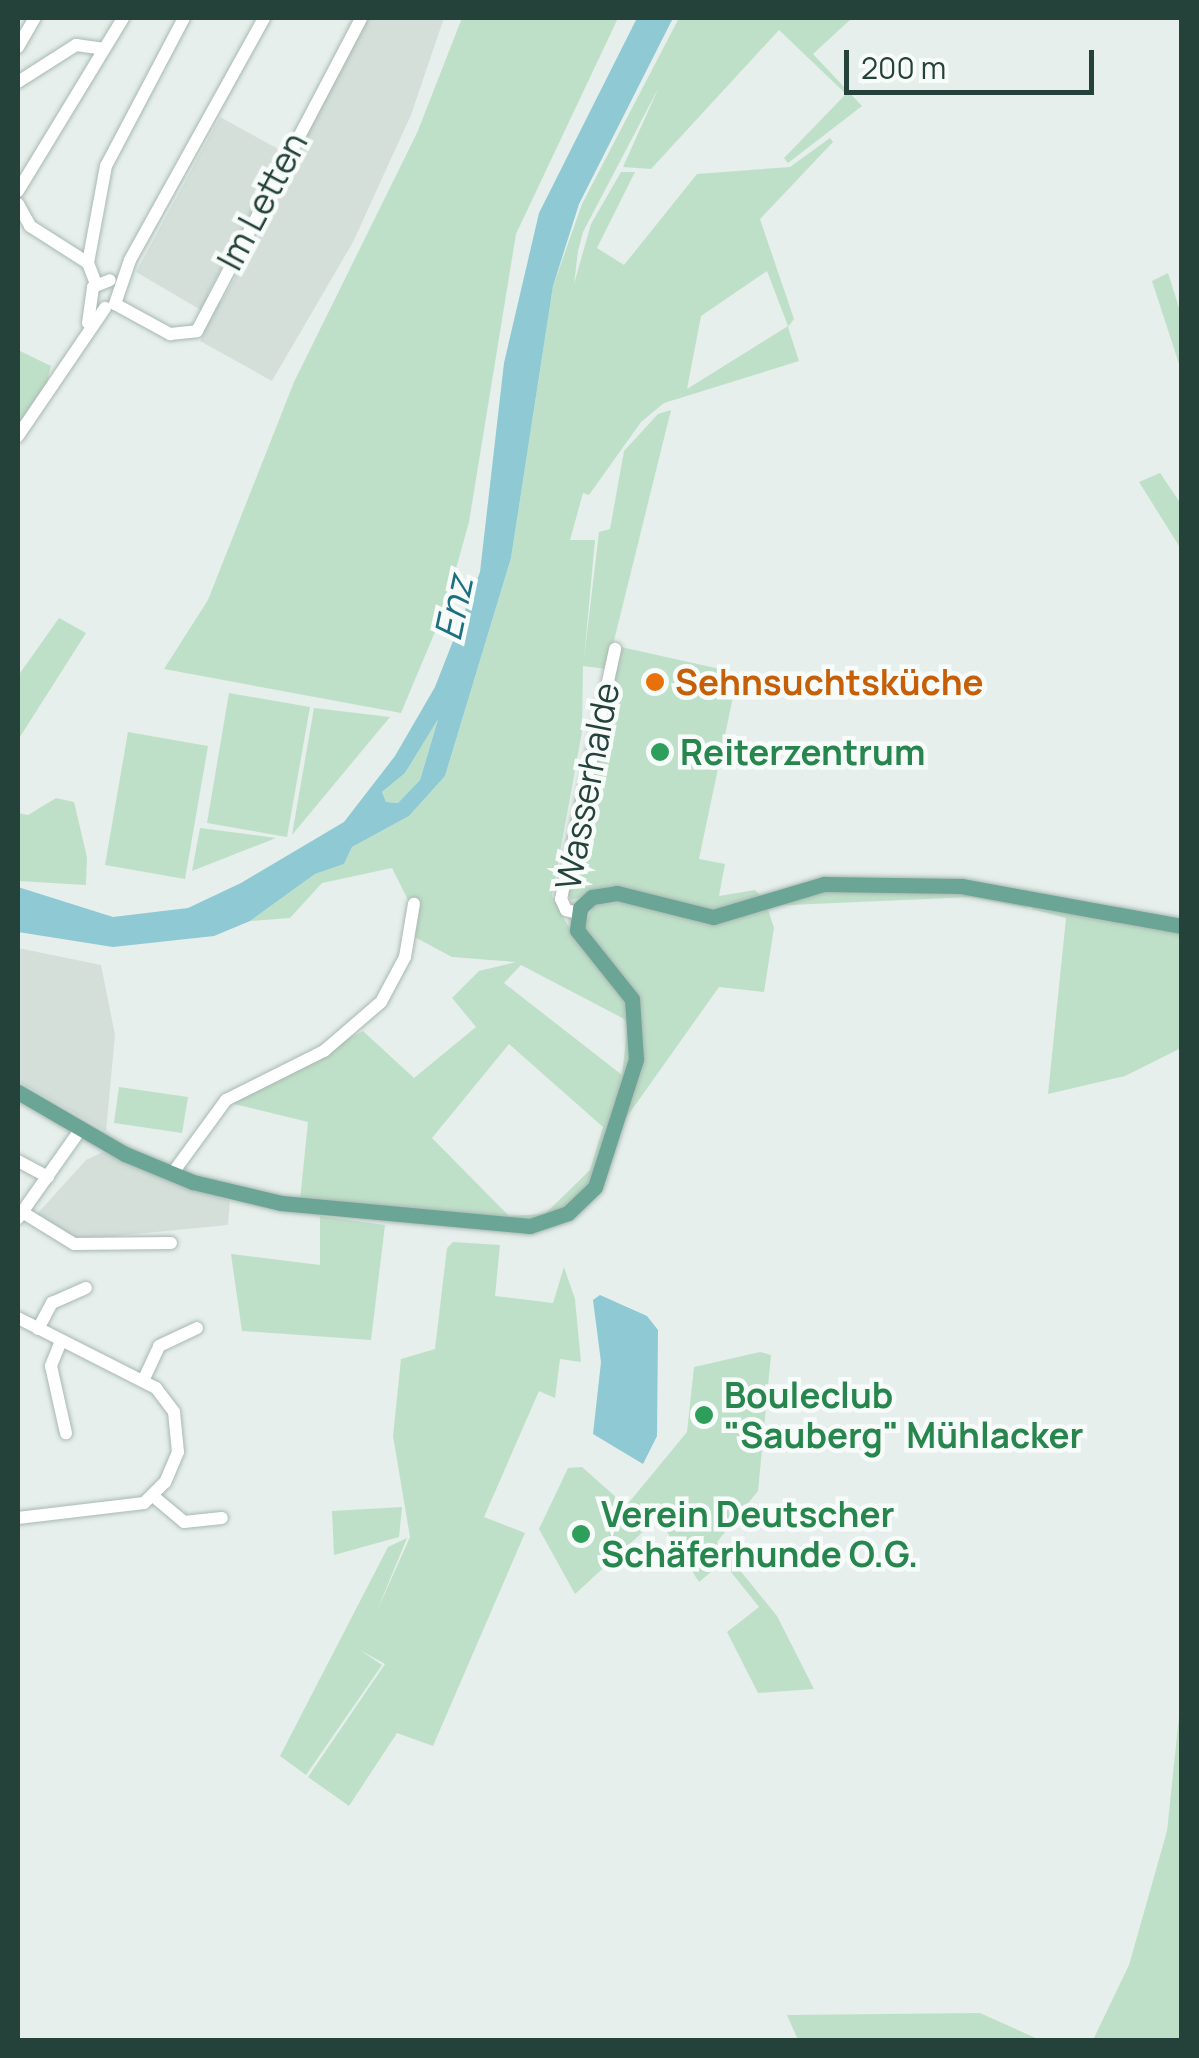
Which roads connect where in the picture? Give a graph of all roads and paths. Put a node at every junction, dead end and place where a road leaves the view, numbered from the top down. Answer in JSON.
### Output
{"nodes":[{"id":1,"x":35,"y":18,"type":"edge"},
{"id":2,"x":122,"y":18,"type":"edge"},
{"id":3,"x":184,"y":18,"type":"edge"},
{"id":4,"x":264,"y":18,"type":"edge"},
{"id":5,"x":361,"y":18,"type":"edge"},
{"id":6,"x":18,"y":47,"type":"edge"},
{"id":7,"x":103,"y":49,"type":"junction"},
{"id":8,"x":19,"y":77,"type":"edge"},
{"id":9,"x":18,"y":191,"type":"edge"},
{"id":10,"x":18,"y":205,"type":"edge"},
{"id":11,"x":88,"y":263,"type":"junction"},
{"id":12,"x":111,"y":296,"type":"junction"},
{"id":13,"x":18,"y":436,"type":"edge"},
{"id":14,"x":615,"y":649,"type":"dead end"},
{"id":15,"x":414,"y":904,"type":"dead end"},
{"id":16,"x":578,"y":913,"type":"junction"},
{"id":17,"x":1182,"y":926,"type":"edge"},
{"id":18,"x":18,"y":1092,"type":"edge"},
{"id":19,"x":80,"y":1130,"type":"junction"},
{"id":20,"x":18,"y":1161,"type":"edge"},
{"id":21,"x":172,"y":1174,"type":"junction"},
{"id":22,"x":48,"y":1176,"type":"junction"},
{"id":23,"x":20,"y":1214,"type":"edge"},
{"id":24,"x":172,"y":1242,"type":"dead end"},
{"id":25,"x":86,"y":1288,"type":"dead end"},
{"id":26,"x":18,"y":1318,"type":"edge"},
{"id":27,"x":198,"y":1328,"type":"dead end"},
{"id":28,"x":38,"y":1330,"type":"junction"},
{"id":29,"x":61,"y":1341,"type":"junction"},
{"id":30,"x":142,"y":1381,"type":"junction"},
{"id":31,"x":66,"y":1433,"type":"dead end"},
{"id":32,"x":153,"y":1496,"type":"junction"},
{"id":33,"x":18,"y":1518,"type":"edge"},
{"id":34,"x":222,"y":1518,"type":"dead end"}],
"edges":[{"from":1,"to":6,"type":"street"},
{"from":2,"to":7,"type":"street"},
{"from":3,"to":11,"type":"street"},
{"from":4,"to":12,"type":"street"},
{"from":5,"to":12,"type":"street","name":"Im Letten"},
{"from":7,"to":8,"type":"street"},
{"from":7,"to":9,"type":"street"},
{"from":10,"to":11,"type":"street"},
{"from":11,"to":12,"type":"street"},
{"from":12,"to":13,"type":"street"},
{"from":14,"to":16,"type":"street","name":"Wasserhalde"},
{"from":15,"to":21,"type":"street"},
{"from":16,"to":17,"type":"main road"},
{"from":16,"to":21,"type":"main road"},
{"from":18,"to":19,"type":"main road"},
{"from":19,"to":21,"type":"main road"},
{"from":19,"to":22,"type":"street"},
{"from":20,"to":22,"type":"street"},
{"from":22,"to":23,"type":"street"},
{"from":23,"to":24,"type":"street"},
{"from":25,"to":28,"type":"street"},
{"from":26,"to":28,"type":"street"},
{"from":27,"to":30,"type":"street"},
{"from":28,"to":29,"type":"street"},
{"from":29,"to":30,"type":"street"},
{"from":29,"to":31,"type":"street"},
{"from":30,"to":32,"type":"street"},
{"from":32,"to":33,"type":"street"},
{"from":32,"to":34,"type":"street"}]}
